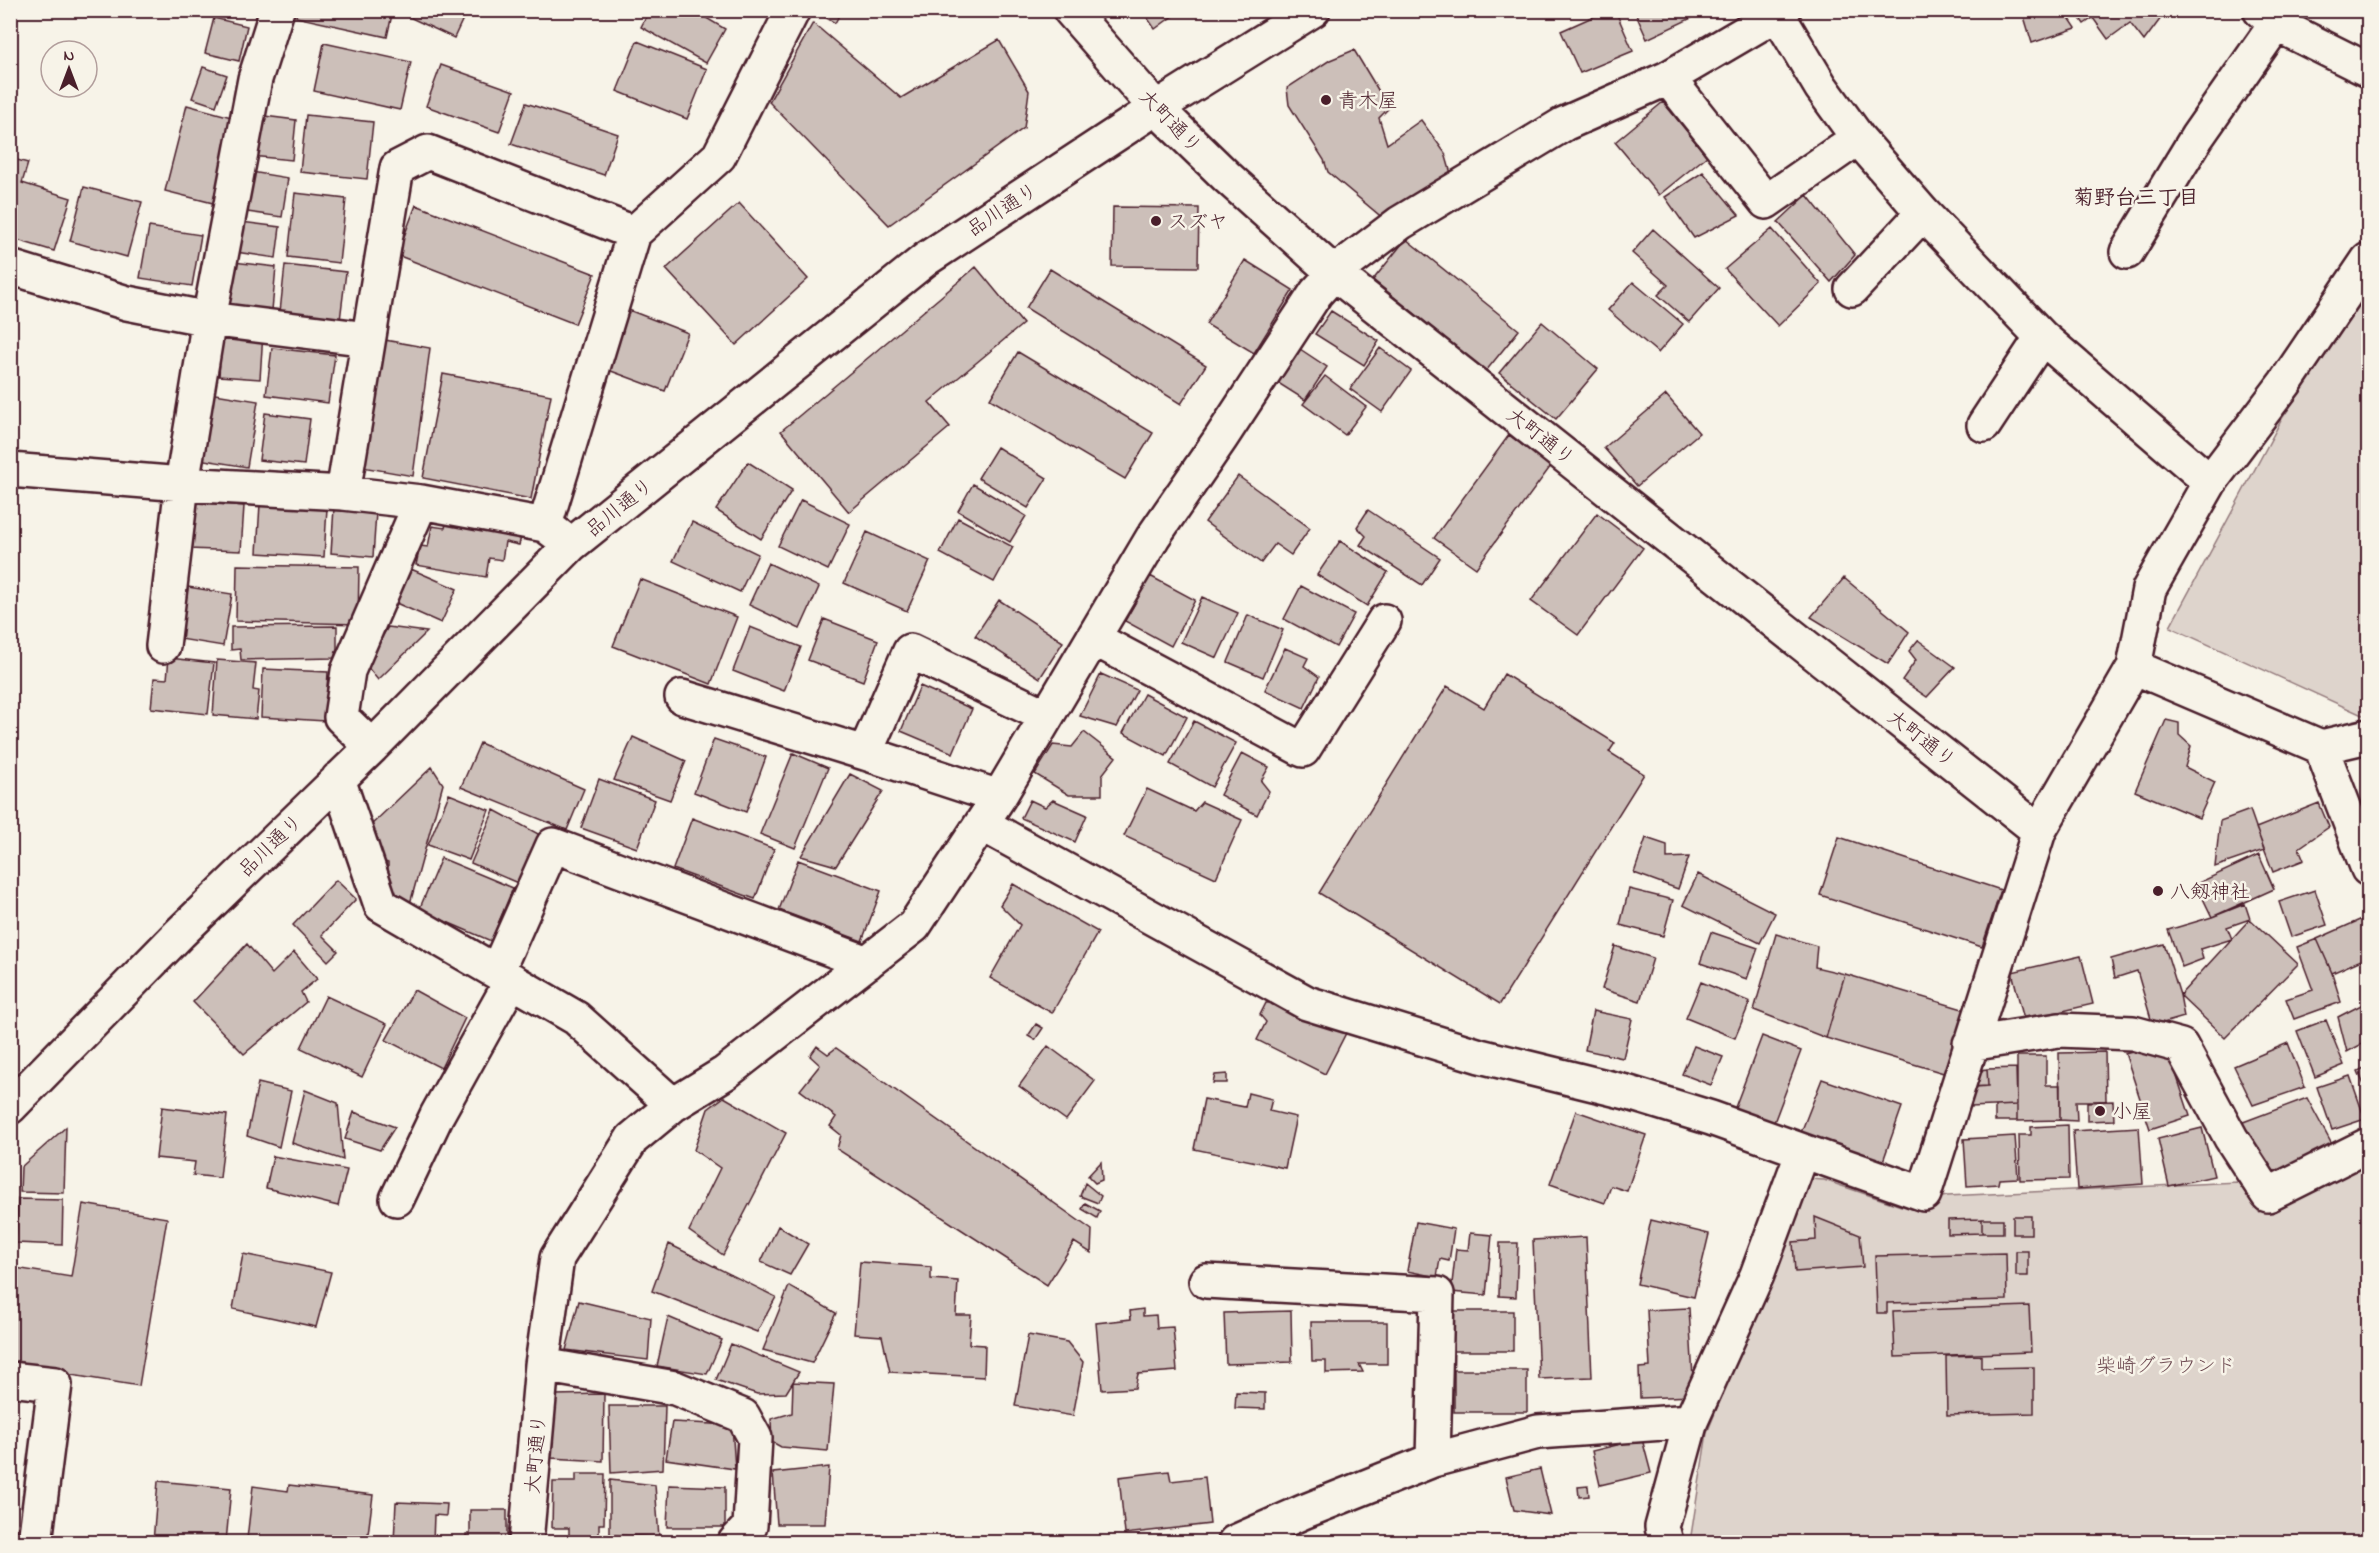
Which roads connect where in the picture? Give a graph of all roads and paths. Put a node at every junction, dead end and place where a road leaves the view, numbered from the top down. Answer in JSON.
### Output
{"nodes":[{"id":1,"x":278,"y":10,"type":"edge"},
{"id":2,"x":793,"y":10,"type":"edge"},
{"id":3,"x":1070,"y":10,"type":"edge"},
{"id":4,"x":1313,"y":10,"type":"edge"},
{"id":5,"x":1781,"y":13,"type":"edge"},
{"id":6,"x":2274,"y":15,"type":"edge"},
{"id":7,"x":2368,"y":70,"type":"edge"},
{"id":8,"x":1668,"y":78,"type":"junction"},
{"id":9,"x":1156,"y":108,"type":"junction"},
{"id":10,"x":1858,"y":138,"type":"junction"},
{"id":11,"x":1923,"y":213,"type":"junction"},
{"id":12,"x":634,"y":233,"type":"junction"},
{"id":13,"x":2127,"y":252,"type":"dead end"},
{"id":14,"x":2368,"y":260,"type":"edge"},
{"id":15,"x":10,"y":267,"type":"edge"},
{"id":16,"x":1334,"y":273,"type":"junction"},
{"id":17,"x":1852,"y":289,"type":"dead end"},
{"id":18,"x":209,"y":319,"type":"junction"},
{"id":19,"x":2042,"y":337,"type":"junction"},
{"id":20,"x":368,"y":339,"type":"junction"},
{"id":21,"x":1984,"y":425,"type":"dead end"},
{"id":22,"x":10,"y":470,"type":"edge"},
{"id":23,"x":2210,"y":482,"type":"junction"},
{"id":24,"x":182,"y":484,"type":"junction"},
{"id":25,"x":343,"y":493,"type":"junction"},
{"id":26,"x":421,"y":502,"type":"junction"},
{"id":27,"x":545,"y":525,"type":"junction"},
{"id":28,"x":571,"y":545,"type":"junction"},
{"id":29,"x":1384,"y":621,"type":"dead end"},
{"id":30,"x":1093,"y":638,"type":"junction"},
{"id":31,"x":163,"y":646,"type":"dead end"},
{"id":32,"x":2133,"y":667,"type":"junction"},
{"id":33,"x":682,"y":697,"type":"dead end"},
{"id":34,"x":1046,"y":716,"type":"junction"},
{"id":35,"x":2368,"y":736,"type":"edge"},
{"id":36,"x":372,"y":747,"type":"junction"},
{"id":37,"x":2321,"y":747,"type":"junction"},
{"id":38,"x":865,"y":753,"type":"junction"},
{"id":39,"x":338,"y":779,"type":"junction"},
{"id":40,"x":999,"y":797,"type":"junction"},
{"id":41,"x":982,"y":824,"type":"junction"},
{"id":42,"x":2039,"y":831,"type":"junction"},
{"id":43,"x":2368,"y":869,"type":"edge"},
{"id":44,"x":867,"y":963,"type":"junction"},
{"id":45,"x":504,"y":976,"type":"junction"},
{"id":46,"x":1970,"y":1044,"type":"junction"},
{"id":47,"x":673,"y":1105,"type":"junction"},
{"id":48,"x":10,"y":1107,"type":"edge"},
{"id":49,"x":2368,"y":1144,"type":"edge"},
{"id":50,"x":1803,"y":1151,"type":"junction"},
{"id":51,"x":397,"y":1199,"type":"dead end"},
{"id":52,"x":1206,"y":1281,"type":"dead end"},
{"id":53,"x":542,"y":1365,"type":"junction"},
{"id":54,"x":10,"y":1378,"type":"edge"},
{"id":55,"x":1690,"y":1420,"type":"junction"},
{"id":56,"x":1433,"y":1460,"type":"junction"},
{"id":57,"x":35,"y":1542,"type":"edge"},
{"id":58,"x":526,"y":1542,"type":"edge"},
{"id":59,"x":735,"y":1542,"type":"edge"},
{"id":60,"x":1234,"y":1542,"type":"edge"},
{"id":61,"x":1666,"y":1542,"type":"edge"}],
"edges":[{"from":1,"to":18,"type":"street"},
{"from":2,"to":12,"type":"street"},
{"from":3,"to":9,"type":"street","name":"大町通り"},
{"from":4,"to":9,"type":"street","name":"品川通り"},
{"from":5,"to":8,"type":"street","name":"大町通り"},
{"from":5,"to":10,"type":"street"},
{"from":6,"to":7,"type":"street"},
{"from":6,"to":13,"type":"street"},
{"from":8,"to":10,"type":"street"},
{"from":8,"to":16,"type":"street","name":"大町通り"},
{"from":9,"to":16,"type":"street","name":"大町通り"},
{"from":9,"to":28,"type":"street","name":"品川通り"},
{"from":10,"to":11,"type":"street"},
{"from":11,"to":17,"type":"street"},
{"from":11,"to":19,"type":"street"},
{"from":12,"to":20,"type":"street"},
{"from":12,"to":27,"type":"street"},
{"from":14,"to":23,"type":"street"},
{"from":15,"to":18,"type":"street"},
{"from":16,"to":30,"type":"street","name":"大町通り"},
{"from":16,"to":42,"type":"street","name":"大町通り"},
{"from":18,"to":20,"type":"street"},
{"from":18,"to":24,"type":"street"},
{"from":19,"to":21,"type":"street"},
{"from":19,"to":23,"type":"street"},
{"from":20,"to":25,"type":"street"},
{"from":22,"to":24,"type":"street"},
{"from":23,"to":32,"type":"street"},
{"from":24,"to":25,"type":"street"},
{"from":24,"to":31,"type":"street"},
{"from":25,"to":26,"type":"street"},
{"from":26,"to":27,"type":"street"},
{"from":26,"to":36,"type":"street"},
{"from":27,"to":28,"type":"street"},
{"from":28,"to":36,"type":"street","name":"品川通り"},
{"from":29,"to":30,"type":"street"},
{"from":30,"to":34,"type":"street","name":"大町通り"},
{"from":32,"to":37,"type":"street"},
{"from":32,"to":42,"type":"street"},
{"from":33,"to":38,"type":"street"},
{"from":34,"to":38,"type":"street"},
{"from":34,"to":40,"type":"street","name":"大町通り"},
{"from":35,"to":37,"type":"street"},
{"from":36,"to":39,"type":"street","name":"品川通り"},
{"from":37,"to":43,"type":"street"},
{"from":38,"to":40,"type":"street"},
{"from":39,"to":45,"type":"street"},
{"from":39,"to":48,"type":"street","name":"品川通り"},
{"from":40,"to":41,"type":"street","name":"大町通り"},
{"from":41,"to":44,"type":"street","name":"大町通り"},
{"from":41,"to":50,"type":"street"},
{"from":42,"to":46,"type":"street"},
{"from":44,"to":45,"type":"street"},
{"from":44,"to":47,"type":"street","name":"大町通り"},
{"from":45,"to":47,"type":"street"},
{"from":45,"to":51,"type":"street"},
{"from":46,"to":49,"type":"street"},
{"from":46,"to":50,"type":"street"},
{"from":47,"to":53,"type":"street","name":"大町通り"},
{"from":50,"to":55,"type":"street"},
{"from":52,"to":56,"type":"street"},
{"from":53,"to":58,"type":"street","name":"大町通り"},
{"from":53,"to":59,"type":"street"},
{"from":54,"to":57,"type":"street"},
{"from":55,"to":56,"type":"street"},
{"from":55,"to":61,"type":"street"},
{"from":56,"to":60,"type":"street"}]}
